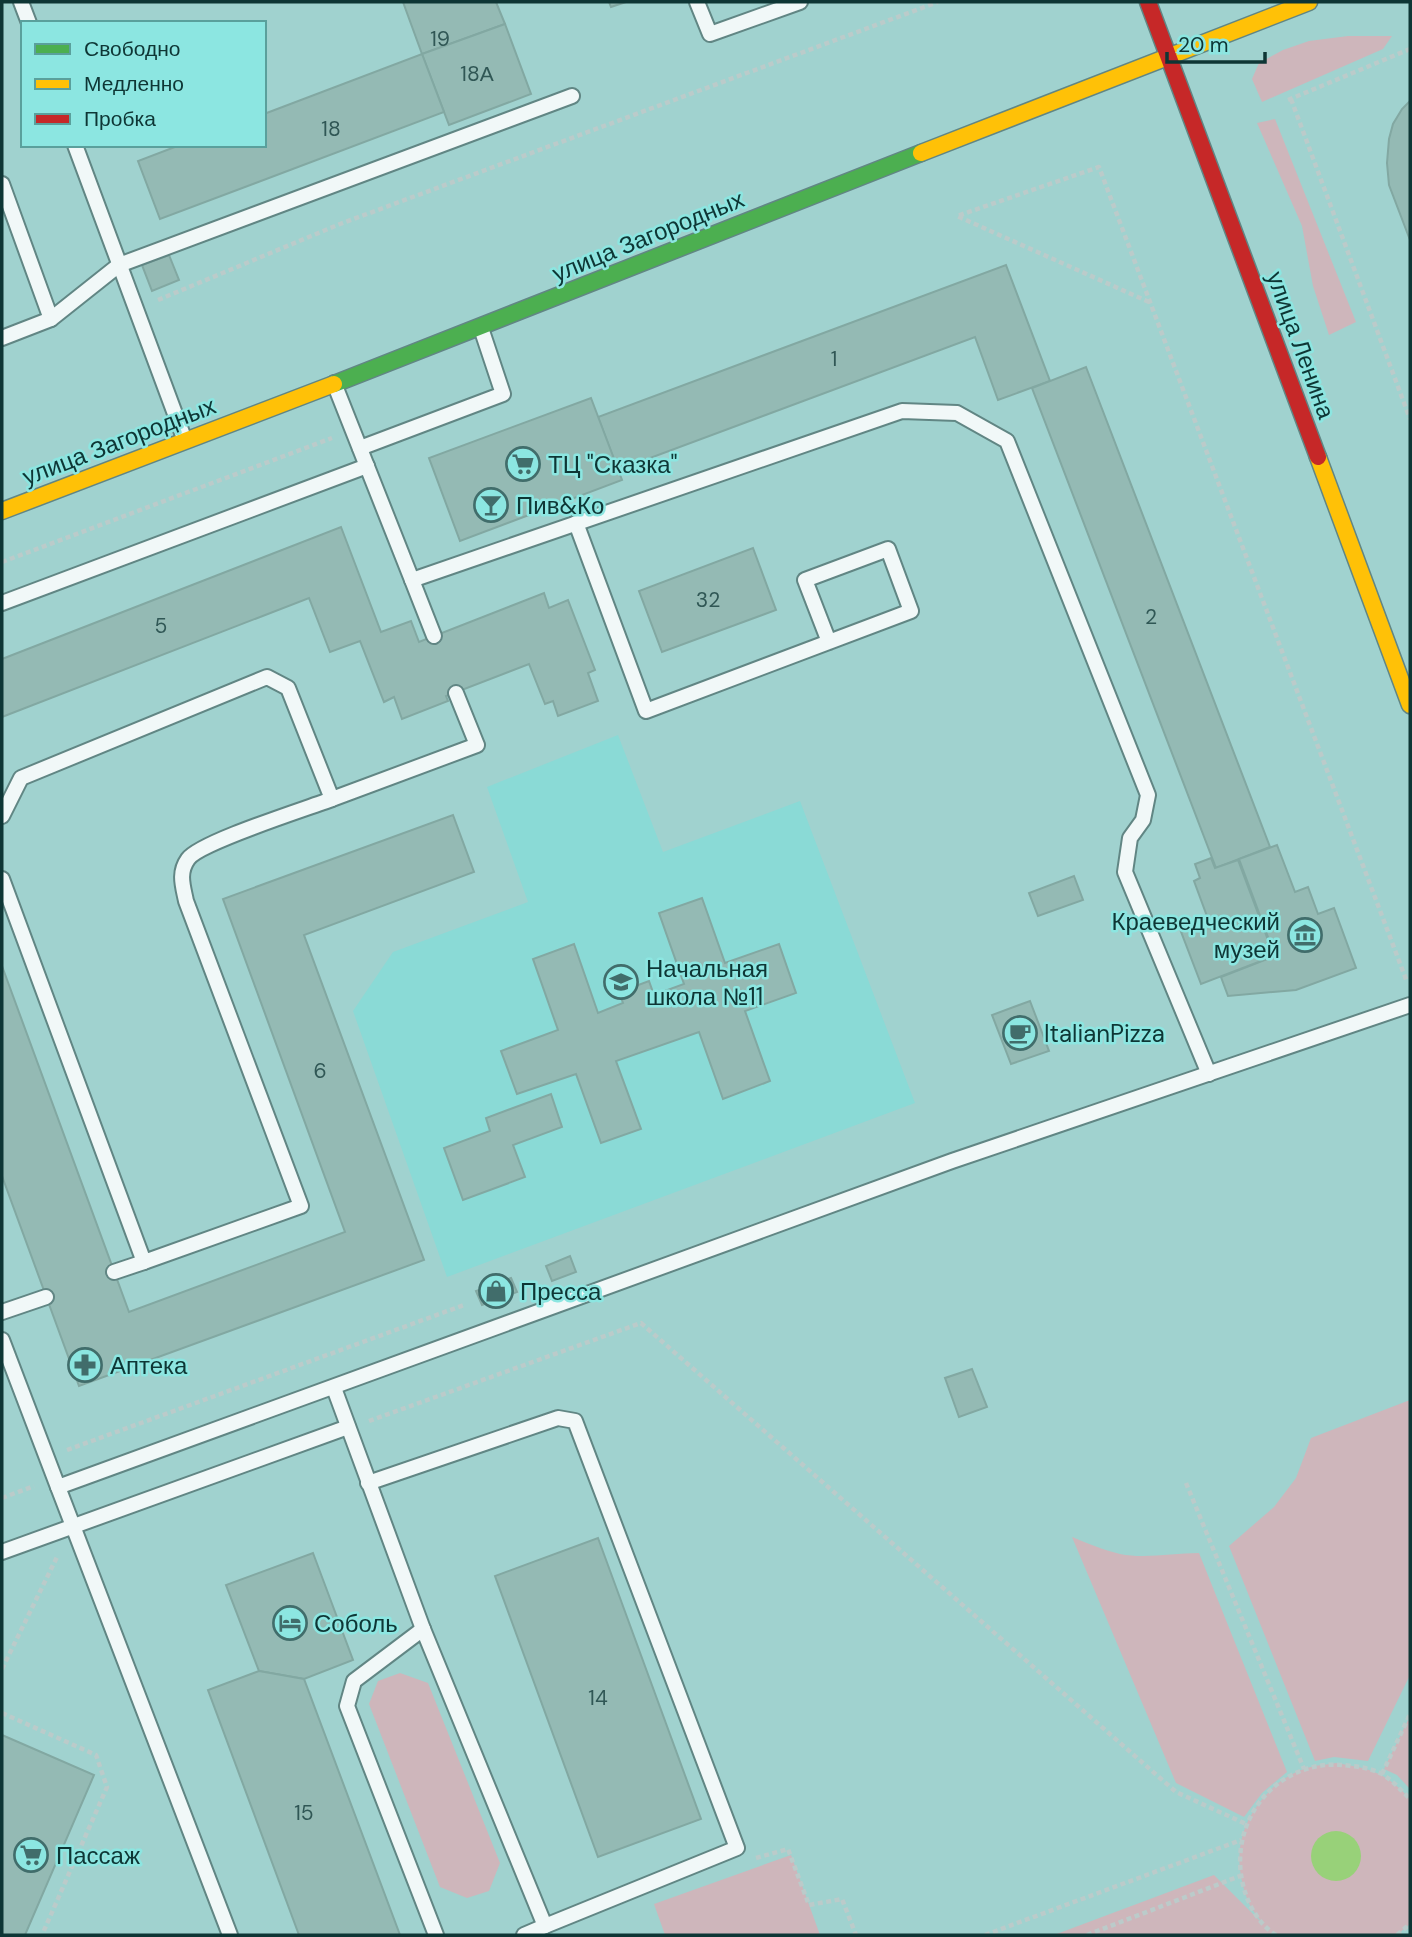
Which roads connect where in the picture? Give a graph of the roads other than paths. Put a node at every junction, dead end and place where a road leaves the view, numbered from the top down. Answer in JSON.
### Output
{"nodes":[{"id":1,"x":21,"y":2,"type":"edge"},
{"id":2,"x":697,"y":2,"type":"edge"},
{"id":3,"x":800,"y":2,"type":"edge"},
{"id":4,"x":1148,"y":2,"type":"edge"},
{"id":5,"x":1309,"y":2,"type":"edge"},
{"id":6,"x":28,"y":21,"type":"edge"},
{"id":7,"x":1168,"y":56,"type":"junction"},
{"id":8,"x":572,"y":96,"type":"dead end"},
{"id":9,"x":76,"y":147,"type":"edge"},
{"id":10,"x":2,"y":184,"type":"edge"},
{"id":11,"x":120,"y":265,"type":"junction"},
{"id":12,"x":51,"y":319,"type":"junction"},
{"id":13,"x":481,"y":327,"type":"junction"},
{"id":14,"x":2,"y":338,"type":"edge"},
{"id":15,"x":334,"y":383,"type":"junction"},
{"id":16,"x":185,"y":439,"type":"junction"},
{"id":17,"x":359,"y":448,"type":"junction"},
{"id":18,"x":367,"y":466,"type":"junction"},
{"id":19,"x":2,"y":511,"type":"edge"},
{"id":20,"x":576,"y":523,"type":"junction"},
{"id":21,"x":412,"y":580,"type":"junction"},
{"id":22,"x":2,"y":603,"type":"edge"},
{"id":23,"x":434,"y":636,"type":"dead end"},
{"id":24,"x":829,"y":642,"type":"junction"},
{"id":25,"x":456,"y":692,"type":"dead end"},
{"id":26,"x":1410,"y":705,"type":"edge"},
{"id":27,"x":332,"y":799,"type":"junction"},
{"id":28,"x":2,"y":816,"type":"edge"},
{"id":29,"x":2,"y":879,"type":"edge"},
{"id":30,"x":1410,"y":1005,"type":"edge"},
{"id":31,"x":1209,"y":1074,"type":"junction"},
{"id":32,"x":144,"y":1262,"type":"junction"},
{"id":33,"x":114,"y":1272,"type":"dead end"},
{"id":34,"x":46,"y":1297,"type":"dead end"},
{"id":35,"x":2,"y":1312,"type":"edge"},
{"id":36,"x":2,"y":1340,"type":"edge"},
{"id":37,"x":334,"y":1388,"type":"junction"},
{"id":38,"x":348,"y":1427,"type":"junction"},
{"id":39,"x":56,"y":1483,"type":"junction"},
{"id":40,"x":368,"y":1483,"type":"junction"},
{"id":41,"x":72,"y":1526,"type":"junction"},
{"id":42,"x":2,"y":1552,"type":"edge"},
{"id":43,"x":423,"y":1629,"type":"junction"},
{"id":44,"x":545,"y":1926,"type":"junction"},
{"id":45,"x":230,"y":1935,"type":"edge"},
{"id":46,"x":436,"y":1935,"type":"edge"},
{"id":47,"x":524,"y":1935,"type":"edge"}],
"edges":[{"from":1,"to":6,"type":"lane"},
{"from":2,"to":3,"type":"lane"},
{"from":4,"to":7,"type":"main road","name":"улица Ленина"},
{"from":5,"to":7,"type":"main road","name":"улица Загородных"},
{"from":7,"to":13,"type":"main road","name":"улица Загородных"},
{"from":7,"to":26,"type":"main road","name":"улица Ленина"},
{"from":8,"to":11,"type":"lane"},
{"from":9,"to":11,"type":"lane"},
{"from":10,"to":12,"type":"lane"},
{"from":11,"to":12,"type":"lane"},
{"from":11,"to":16,"type":"lane"},
{"from":12,"to":14,"type":"lane"},
{"from":13,"to":15,"type":"main road","name":"улица Загородных"},
{"from":13,"to":17,"type":"lane"},
{"from":15,"to":16,"type":"main road","name":"улица Загородных"},
{"from":15,"to":17,"type":"lane"},
{"from":16,"to":19,"type":"main road","name":"улица Загородных"},
{"from":17,"to":18,"type":"lane"},
{"from":18,"to":21,"type":"lane"},
{"from":18,"to":22,"type":"lane"},
{"from":20,"to":21,"type":"lane"},
{"from":20,"to":24,"type":"lane"},
{"from":20,"to":31,"type":"lane"},
{"from":21,"to":23,"type":"lane"},
{"from":24,"to":24,"type":"lane"},
{"from":25,"to":27,"type":"lane"},
{"from":27,"to":28,"type":"lane"},
{"from":27,"to":32,"type":"lane"},
{"from":29,"to":32,"type":"lane"},
{"from":30,"to":31,"type":"lane"},
{"from":31,"to":37,"type":"lane"},
{"from":32,"to":33,"type":"lane"},
{"from":34,"to":35,"type":"lane"},
{"from":36,"to":39,"type":"lane"},
{"from":37,"to":38,"type":"lane"},
{"from":37,"to":39,"type":"lane"},
{"from":38,"to":40,"type":"lane"},
{"from":38,"to":41,"type":"lane"},
{"from":39,"to":41,"type":"lane"},
{"from":40,"to":43,"type":"lane"},
{"from":40,"to":44,"type":"lane"},
{"from":41,"to":42,"type":"lane"},
{"from":41,"to":45,"type":"lane"},
{"from":43,"to":44,"type":"lane"},
{"from":43,"to":46,"type":"lane"},
{"from":44,"to":47,"type":"lane"}]}
